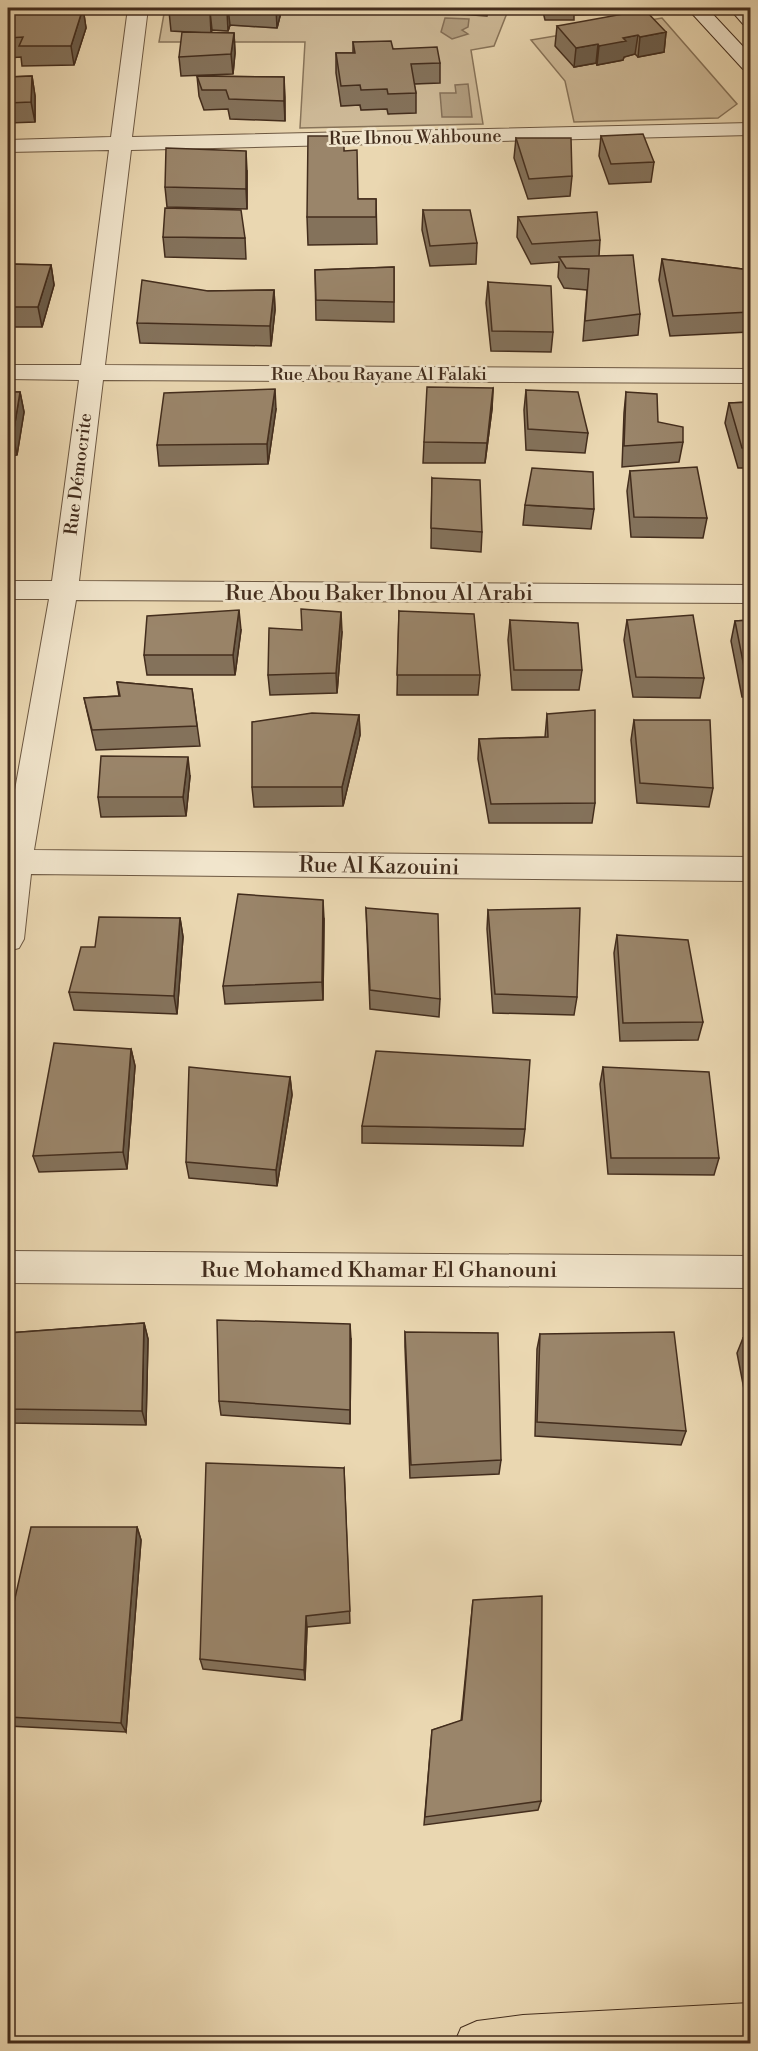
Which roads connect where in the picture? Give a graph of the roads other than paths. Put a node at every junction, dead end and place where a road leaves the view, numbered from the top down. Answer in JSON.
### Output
{"nodes":[{"id":1,"x":138,"y":8,"type":"edge"},
{"id":2,"x":696,"y":8,"type":"edge"},
{"id":3,"x":738,"y":8,"type":"edge"},
{"id":4,"x":750,"y":20,"type":"edge"},
{"id":5,"x":750,"y":65,"type":"edge"},
{"id":6,"x":750,"y":129,"type":"edge"},
{"id":7,"x":121,"y":143,"type":"junction"},
{"id":8,"x":8,"y":146,"type":"edge"},
{"id":9,"x":8,"y":372,"type":"edge"},
{"id":10,"x":91,"y":372,"type":"junction"},
{"id":11,"x":750,"y":376,"type":"edge"},
{"id":12,"x":8,"y":590,"type":"edge"},
{"id":13,"x":64,"y":590,"type":"junction"},
{"id":14,"x":750,"y":594,"type":"edge"},
{"id":15,"x":13,"y":862,"type":"edge"},
{"id":16,"x":750,"y":869,"type":"edge"},
{"id":17,"x":8,"y":939,"type":"edge"},
{"id":18,"x":8,"y":1267,"type":"edge"},
{"id":19,"x":750,"y":1272,"type":"edge"},
{"id":20,"x":750,"y":2026,"type":"edge"},
{"id":21,"x":477,"y":2043,"type":"edge"}],
"edges":[{"from":1,"to":7,"type":"street","name":"Rue Démocrite"},
{"from":2,"to":5,"type":"street"},
{"from":3,"to":4,"type":"street"},
{"from":6,"to":7,"type":"street","name":"Rue Ibnou Wahboune"},
{"from":7,"to":8,"type":"street","name":"Rue Ibnou Wahboune"},
{"from":7,"to":10,"type":"street","name":"Rue Démocrite"},
{"from":9,"to":10,"type":"street","name":"Rue Abou Rayane Al Falaki"},
{"from":10,"to":11,"type":"street","name":"Rue Abou Rayane Al Falaki"},
{"from":10,"to":13,"type":"street","name":"Rue Démocrite"},
{"from":12,"to":13,"type":"street","name":"Rue Abou Baker Ibnou Al Arabi"},
{"from":13,"to":14,"type":"street","name":"Rue Abou Baker Ibnou Al Arabi"},
{"from":13,"to":15,"type":"street","name":"Rue Démocrite"},
{"from":15,"to":16,"type":"street","name":"Rue Al Kazouini"},
{"from":15,"to":17,"type":"street","name":"Rue Démocrite"},
{"from":18,"to":19,"type":"street","name":"Rue Mohamed Khamar El Ghanouni"},
{"from":20,"to":21,"type":"main road"}]}
